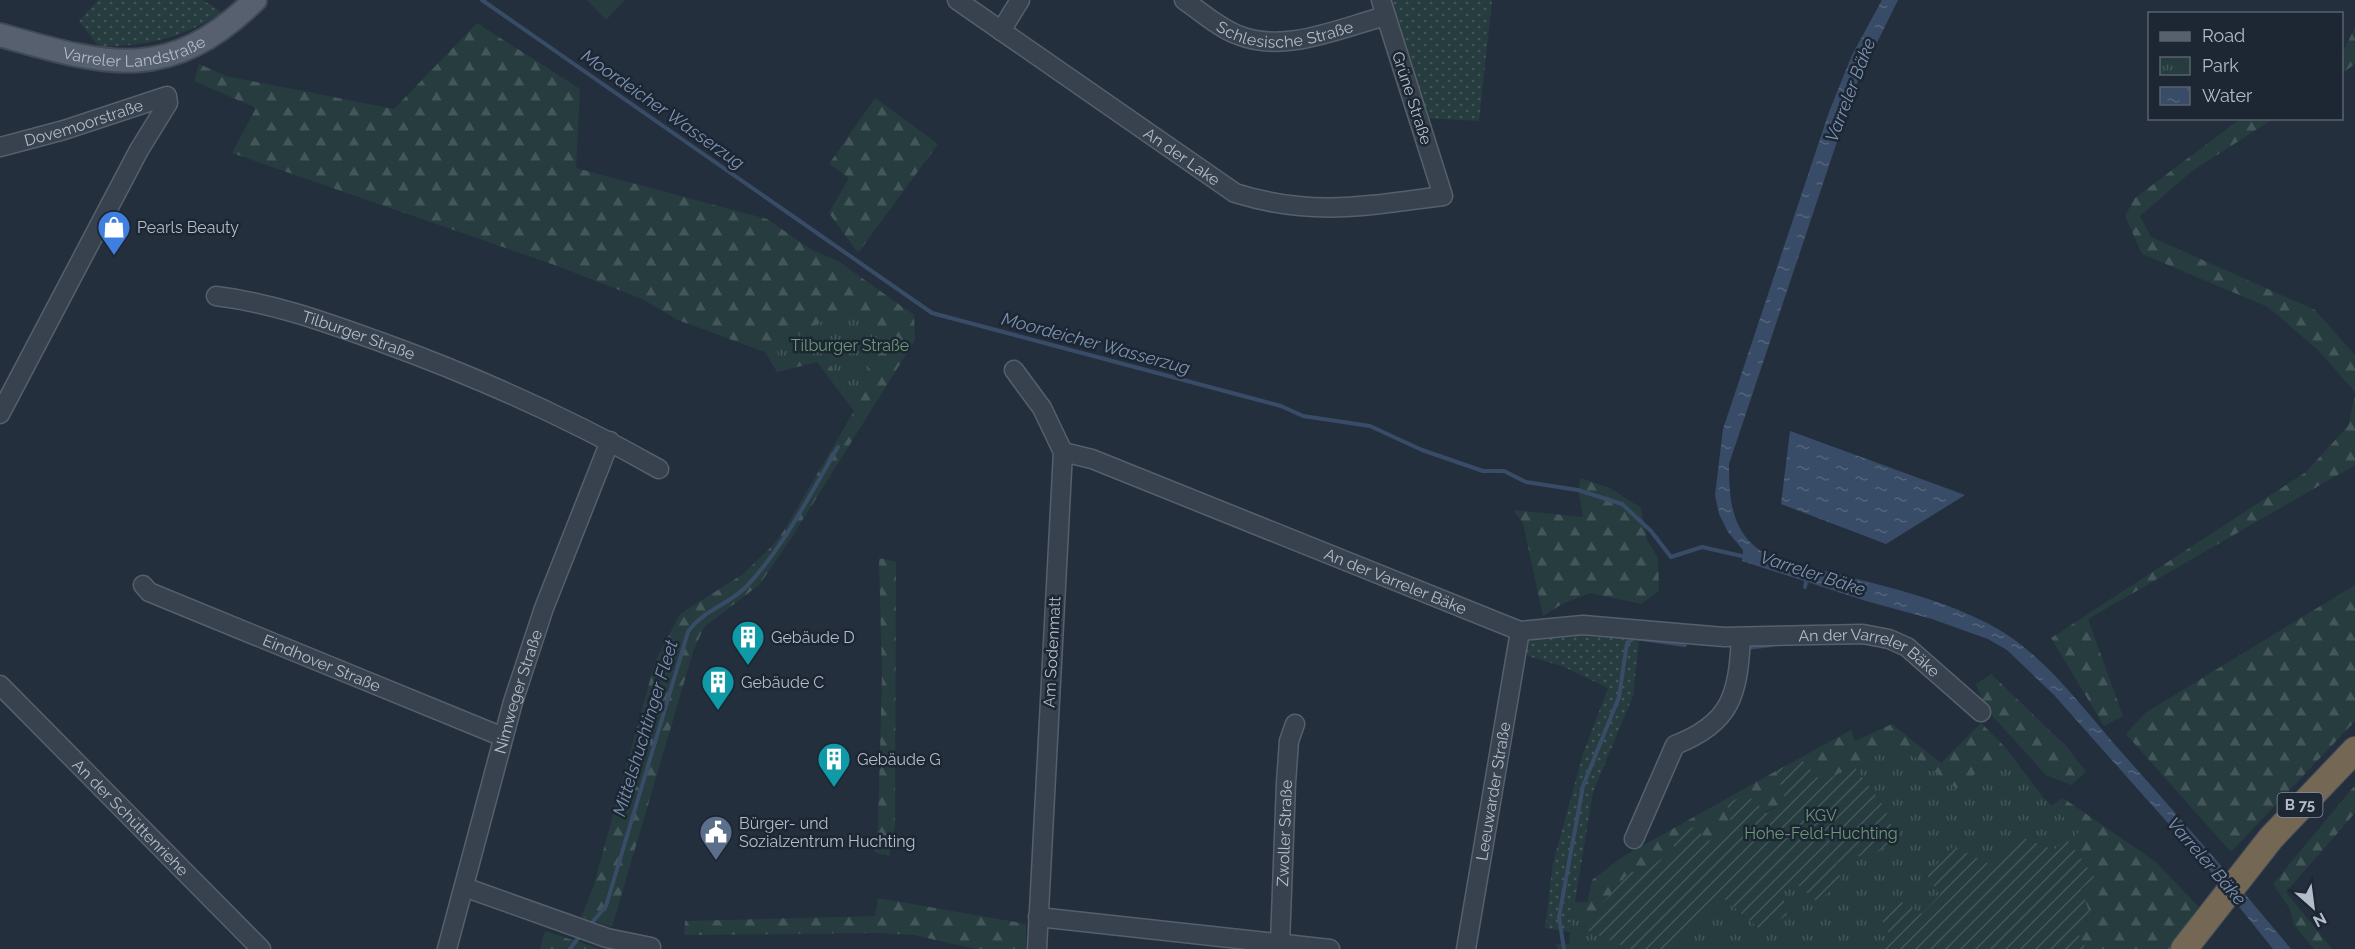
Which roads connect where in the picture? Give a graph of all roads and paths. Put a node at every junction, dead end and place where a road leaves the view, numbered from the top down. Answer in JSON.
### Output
{"nodes":[{"id":1,"x":255,"y":0,"type":"edge"},
{"id":2,"x":957,"y":0,"type":"edge"},
{"id":3,"x":1020,"y":0,"type":"edge"},
{"id":4,"x":1190,"y":2,"type":"edge"},
{"id":5,"x":1384,"y":8,"type":"edge"},
{"id":6,"x":1001,"y":31,"type":"junction"},
{"id":7,"x":0,"y":35,"type":"edge"},
{"id":8,"x":0,"y":147,"type":"edge"},
{"id":9,"x":1443,"y":196,"type":"joint"},
{"id":10,"x":216,"y":296,"type":"dead end"},
{"id":11,"x":1014,"y":370,"type":"dead end"},
{"id":12,"x":0,"y":414,"type":"edge"},
{"id":13,"x":610,"y":441,"type":"junction"},
{"id":14,"x":1063,"y":452,"type":"junction"},
{"id":15,"x":659,"y":469,"type":"dead end"},
{"id":16,"x":144,"y":585,"type":"dead end"},
{"id":17,"x":1520,"y":631,"type":"junction"},
{"id":18,"x":1742,"y":637,"type":"junction"},
{"id":19,"x":0,"y":685,"type":"edge"},
{"id":20,"x":1981,"y":712,"type":"dead end"},
{"id":21,"x":1295,"y":724,"type":"dead end"},
{"id":22,"x":503,"y":737,"type":"junction"},
{"id":23,"x":2355,"y":750,"type":"edge"},
{"id":24,"x":2355,"y":771,"type":"edge"},
{"id":25,"x":1634,"y":839,"type":"dead end"},
{"id":26,"x":2256,"y":870,"type":"junction"},
{"id":27,"x":464,"y":887,"type":"junction"},
{"id":28,"x":1038,"y":917,"type":"junction"},
{"id":29,"x":2207,"y":934,"type":"edge"},
{"id":30,"x":1280,"y":943,"type":"junction"},
{"id":31,"x":1245,"y":944,"type":"edge"},
{"id":32,"x":651,"y":947,"type":"dead end"},
{"id":33,"x":261,"y":949,"type":"edge"},
{"id":34,"x":447,"y":949,"type":"edge"},
{"id":35,"x":1036,"y":949,"type":"edge"},
{"id":36,"x":1330,"y":949,"type":"edge"},
{"id":37,"x":1466,"y":949,"type":"edge"},
{"id":38,"x":2184,"y":949,"type":"edge"}],
"edges":[{"from":1,"to":7,"type":"main road","name":"Varreler Landstraße"},
{"from":2,"to":6,"type":"street","name":"An der Lake"},
{"from":3,"to":6,"type":"street"},
{"from":4,"to":5,"type":"street","name":"Schlesische Straße"},
{"from":5,"to":9,"type":"street","name":"Grüne Straße"},
{"from":6,"to":9,"type":"street","name":"An der Lake"},
{"from":8,"to":12,"type":"street","name":"Dovemoorstraße"},
{"from":10,"to":13,"type":"street","name":"Tilburger Straße"},
{"from":11,"to":14,"type":"street","name":"Am Sodenmatt"},
{"from":13,"to":15,"type":"street","name":"Tilburger Straße"},
{"from":13,"to":22,"type":"street","name":"Nimweger Straße"},
{"from":14,"to":17,"type":"street","name":"An der Varreler Bäke"},
{"from":14,"to":28,"type":"street","name":"Am Sodenmatt"},
{"from":16,"to":22,"type":"street","name":"Eindhover Straße"},
{"from":17,"to":18,"type":"street","name":"An der Varreler Bäke"},
{"from":17,"to":37,"type":"street","name":"Leeuwarder Straße"},
{"from":18,"to":20,"type":"street","name":"An der Varreler Bäke"},
{"from":18,"to":25,"type":"street"},
{"from":19,"to":33,"type":"street","name":"An der Schüttenriehe"},
{"from":21,"to":30,"type":"street","name":"Zwoller Straße"},
{"from":22,"to":27,"type":"street","name":"Nimweger Straße"},
{"from":23,"to":26,"type":"highway","number":"B 75"},
{"from":24,"to":26,"type":"highway","number":"B 75"},
{"from":26,"to":29,"type":"highway","number":"B 75"},
{"from":27,"to":32,"type":"street"},
{"from":27,"to":34,"type":"street","name":"Nimweger Straße"},
{"from":28,"to":31,"type":"street"},
{"from":28,"to":35,"type":"street","name":"Am Sodenmatt"},
{"from":29,"to":38,"type":"highway","number":"B 75"},
{"from":30,"to":31,"type":"street"},
{"from":30,"to":36,"type":"street"}]}
